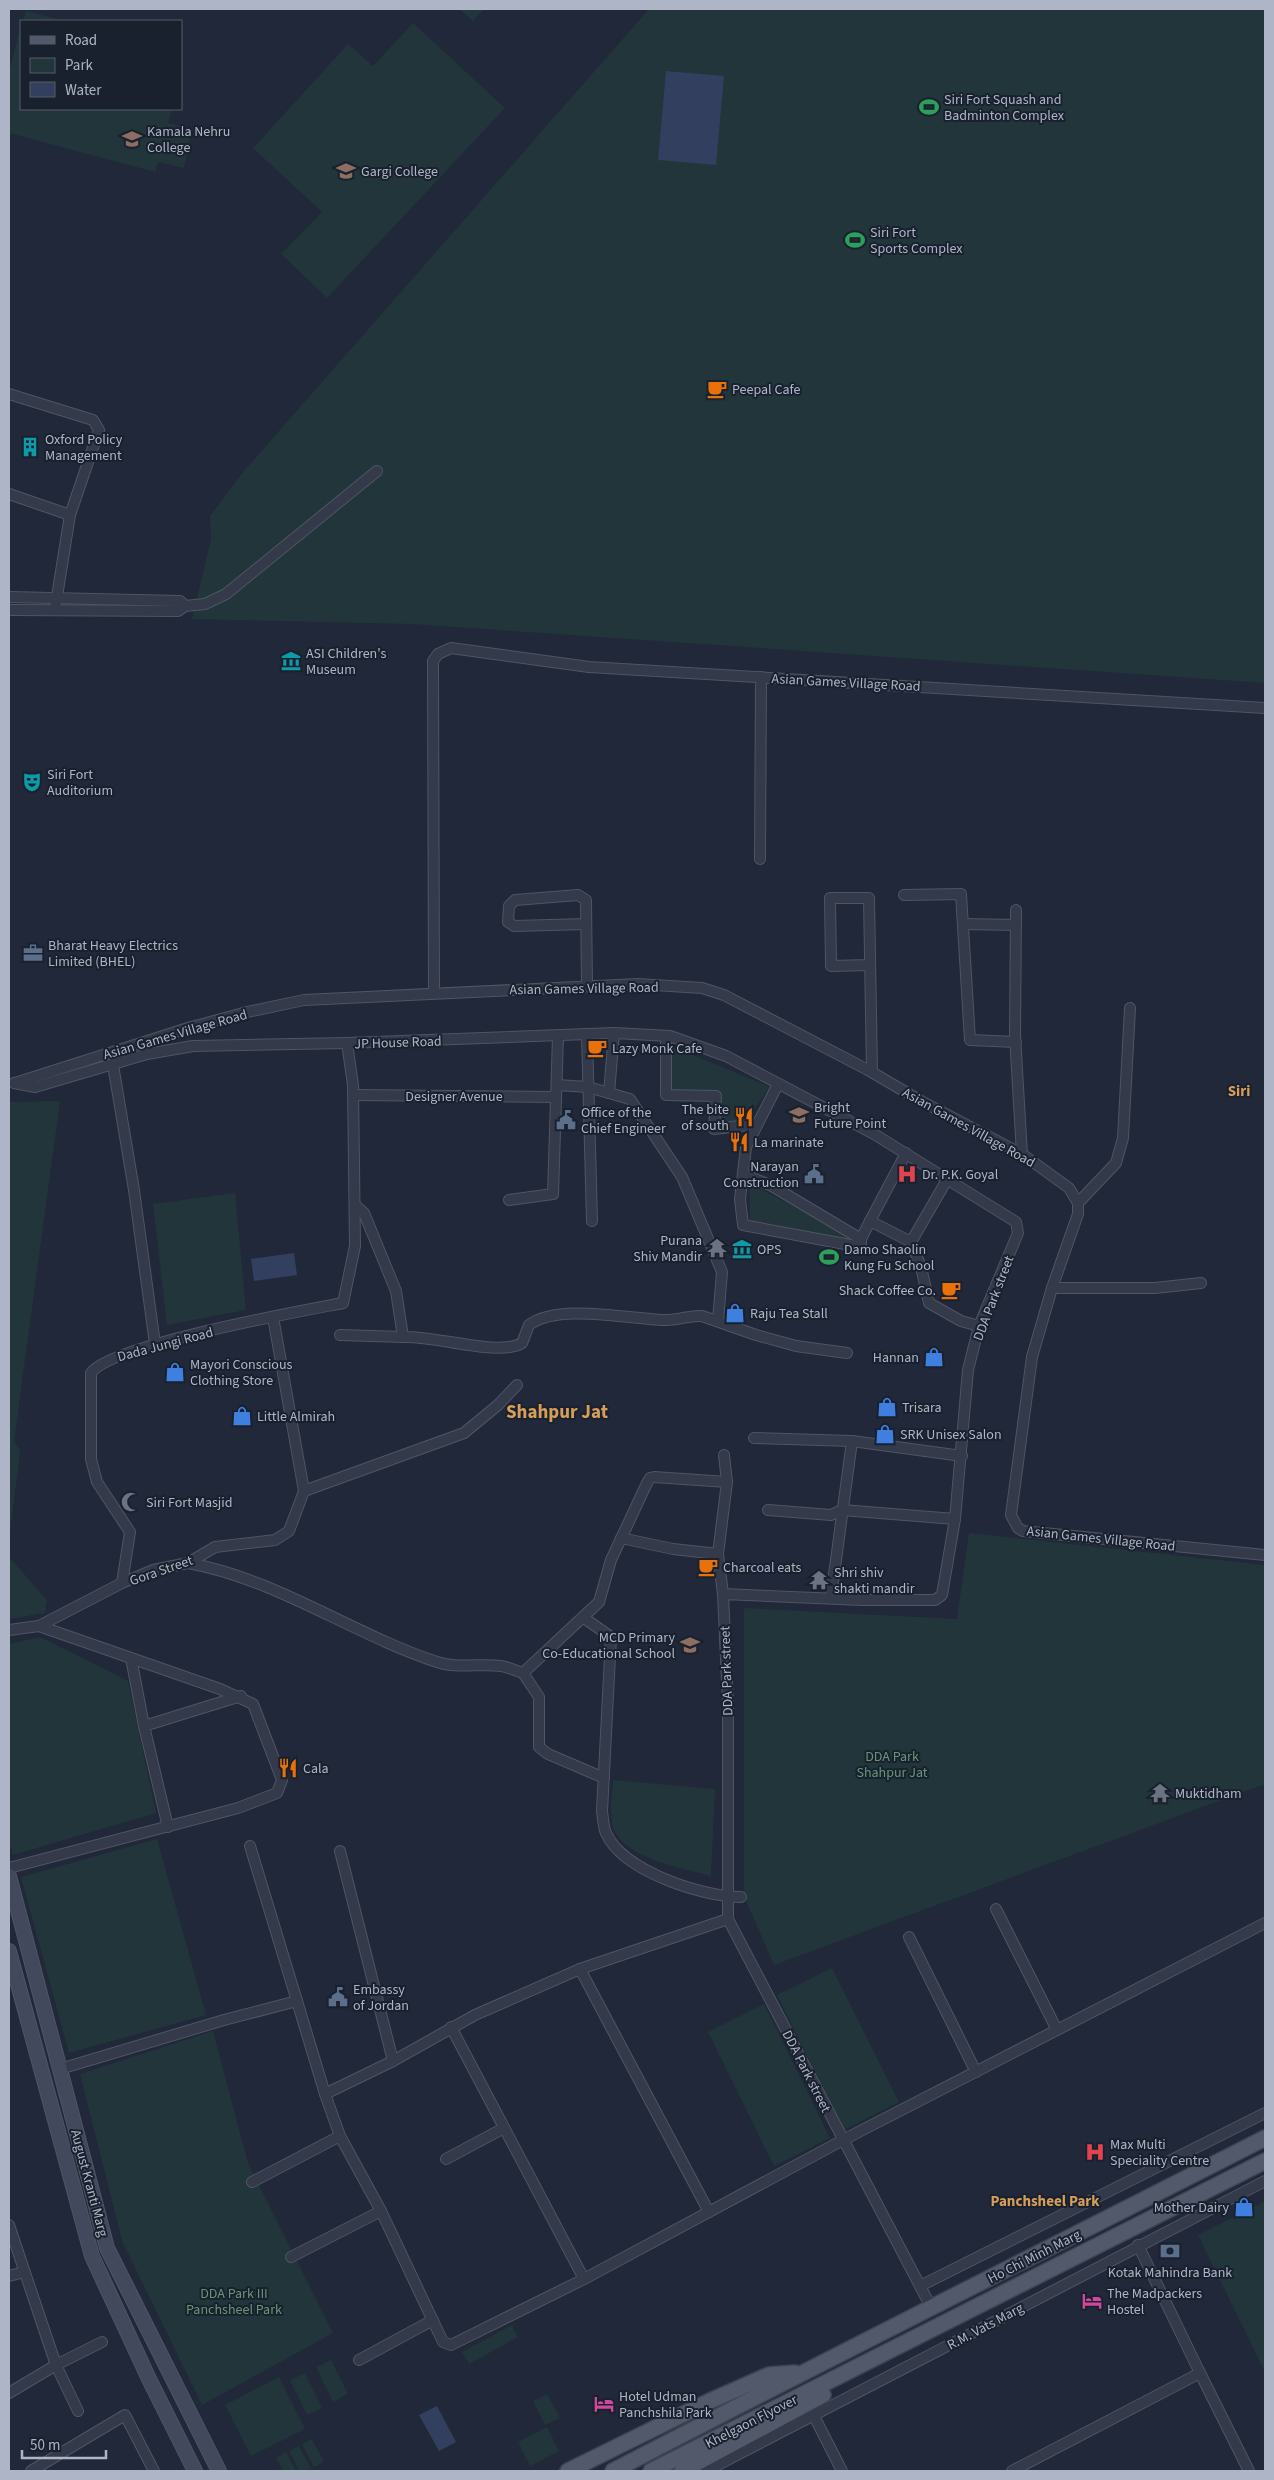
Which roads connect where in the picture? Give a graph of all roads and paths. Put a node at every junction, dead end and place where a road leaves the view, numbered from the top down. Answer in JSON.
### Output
{"nodes":[{"id":1,"x":9,"y":394,"type":"edge"},
{"id":2,"x":377,"y":471,"type":"dead end"},
{"id":3,"x":9,"y":494,"type":"edge"},
{"id":4,"x":70,"y":515,"type":"junction"},
{"id":5,"x":9,"y":597,"type":"edge"},
{"id":6,"x":55,"y":597,"type":"junction"},
{"id":7,"x":185,"y":606,"type":"junction"},
{"id":8,"x":55,"y":609,"type":"junction"},
{"id":9,"x":9,"y":610,"type":"edge"},
{"id":10,"x":761,"y":677,"type":"junction"},
{"id":11,"x":1265,"y":708,"type":"edge"},
{"id":12,"x":760,"y":859,"type":"dead end"},
{"id":13,"x":904,"y":895,"type":"dead end"},
{"id":14,"x":1016,"y":910,"type":"dead end"},
{"id":15,"x":586,"y":924,"type":"junction"},
{"id":16,"x":963,"y":924,"type":"junction"},
{"id":17,"x":1016,"y":925,"type":"junction"},
{"id":18,"x":869,"y":965,"type":"junction"},
{"id":19,"x":587,"y":986,"type":"junction"},
{"id":20,"x":434,"y":992,"type":"junction"},
{"id":21,"x":1130,"y":1008,"type":"dead end"},
{"id":22,"x":614,"y":1033,"type":"junction"},
{"id":23,"x":587,"y":1035,"type":"junction"},
{"id":24,"x":558,"y":1036,"type":"junction"},
{"id":25,"x":666,"y":1036,"type":"junction"},
{"id":26,"x":1016,"y":1042,"type":"junction"},
{"id":27,"x":347,"y":1043,"type":"junction"},
{"id":28,"x":113,"y":1066,"type":"junction"},
{"id":29,"x":872,"y":1072,"type":"junction"},
{"id":30,"x":11,"y":1084,"type":"edge"},
{"id":31,"x":778,"y":1084,"type":"junction"},
{"id":32,"x":556,"y":1085,"type":"junction"},
{"id":33,"x":588,"y":1087,"type":"junction"},
{"id":34,"x":609,"y":1093,"type":"junction"},
{"id":35,"x":353,"y":1095,"type":"junction"},
{"id":36,"x":556,"y":1097,"type":"junction"},
{"id":37,"x":757,"y":1124,"type":"junction"},
{"id":38,"x":906,"y":1153,"type":"junction"},
{"id":39,"x":1022,"y":1154,"type":"junction"},
{"id":40,"x":743,"y":1174,"type":"junction"},
{"id":41,"x":948,"y":1178,"type":"junction"},
{"id":42,"x":509,"y":1200,"type":"dead end"},
{"id":43,"x":1078,"y":1203,"type":"junction"},
{"id":44,"x":355,"y":1205,"type":"junction"},
{"id":45,"x":1012,"y":1218,"type":"joint"},
{"id":46,"x":592,"y":1220,"type":"dead end"},
{"id":47,"x":870,"y":1221,"type":"junction"},
{"id":48,"x":861,"y":1239,"type":"junction"},
{"id":49,"x":911,"y":1242,"type":"junction"},
{"id":50,"x":1201,"y":1283,"type":"dead end"},
{"id":51,"x":1052,"y":1288,"type":"junction"},
{"id":52,"x":273,"y":1316,"type":"junction"},
{"id":53,"x":718,"y":1321,"type":"junction"},
{"id":54,"x":979,"y":1326,"type":"junction"},
{"id":55,"x":340,"y":1335,"type":"dead end"},
{"id":56,"x":403,"y":1337,"type":"junction"},
{"id":57,"x":155,"y":1344,"type":"junction"},
{"id":58,"x":847,"y":1353,"type":"dead end"},
{"id":59,"x":517,"y":1385,"type":"dead end"},
{"id":60,"x":754,"y":1438,"type":"dead end"},
{"id":61,"x":852,"y":1440,"type":"junction"},
{"id":62,"x":724,"y":1455,"type":"dead end"},
{"id":63,"x":962,"y":1456,"type":"junction"},
{"id":64,"x":727,"y":1482,"type":"junction"},
{"id":65,"x":304,"y":1491,"type":"junction"},
{"id":66,"x":768,"y":1510,"type":"dead end"},
{"id":67,"x":842,"y":1510,"type":"junction"},
{"id":68,"x":955,"y":1519,"type":"junction"},
{"id":69,"x":621,"y":1538,"type":"junction"},
{"id":70,"x":718,"y":1554,"type":"junction"},
{"id":71,"x":1265,"y":1555,"type":"edge"},
{"id":72,"x":188,"y":1563,"type":"junction"},
{"id":73,"x":122,"y":1583,"type":"junction"},
{"id":74,"x":723,"y":1594,"type":"junction"},
{"id":75,"x":832,"y":1597,"type":"junction"},
{"id":76,"x":584,"y":1618,"type":"junction"},
{"id":77,"x":39,"y":1626,"type":"junction"},
{"id":78,"x":9,"y":1630,"type":"edge"},
{"id":79,"x":131,"y":1658,"type":"junction"},
{"id":80,"x":523,"y":1673,"type":"junction"},
{"id":81,"x":240,"y":1696,"type":"junction"},
{"id":82,"x":144,"y":1726,"type":"junction"},
{"id":83,"x":604,"y":1778,"type":"junction"},
{"id":84,"x":168,"y":1827,"type":"junction"},
{"id":85,"x":250,"y":1846,"type":"dead end"},
{"id":86,"x":340,"y":1851,"type":"dead end"},
{"id":87,"x":9,"y":1868,"type":"edge"},
{"id":88,"x":9,"y":1876,"type":"edge"},
{"id":89,"x":728,"y":1897,"type":"junction"},
{"id":90,"x":741,"y":1897,"type":"dead end"},
{"id":91,"x":996,"y":1909,"type":"dead end"},
{"id":92,"x":728,"y":1919,"type":"junction"},
{"id":93,"x":1264,"y":1927,"type":"edge"},
{"id":94,"x":908,"y":1936,"type":"dead end"},
{"id":95,"x":9,"y":1951,"type":"edge"},
{"id":96,"x":580,"y":1969,"type":"junction"},
{"id":97,"x":297,"y":2000,"type":"junction"},
{"id":98,"x":451,"y":2027,"type":"junction"},
{"id":99,"x":1057,"y":2030,"type":"junction"},
{"id":100,"x":393,"y":2061,"type":"junction"},
{"id":101,"x":60,"y":2069,"type":"junction"},
{"id":102,"x":976,"y":2072,"type":"junction"},
{"id":103,"x":325,"y":2094,"type":"junction"},
{"id":104,"x":1265,"y":2113,"type":"edge"},
{"id":105,"x":504,"y":2128,"type":"junction"},
{"id":106,"x":340,"y":2136,"type":"junction"},
{"id":107,"x":1265,"y":2138,"type":"edge"},
{"id":108,"x":843,"y":2140,"type":"junction"},
{"id":109,"x":446,"y":2159,"type":"dead end"},
{"id":110,"x":1264,"y":2171,"type":"edge"},
{"id":111,"x":252,"y":2182,"type":"dead end"},
{"id":112,"x":381,"y":2211,"type":"junction"},
{"id":113,"x":709,"y":2212,"type":"junction"},
{"id":114,"x":9,"y":2225,"type":"edge"},
{"id":115,"x":1138,"y":2245,"type":"junction"},
{"id":116,"x":291,"y":2257,"type":"dead end"},
{"id":117,"x":24,"y":2272,"type":"junction"},
{"id":118,"x":9,"y":2276,"type":"edge"},
{"id":119,"x":584,"y":2278,"type":"junction"},
{"id":120,"x":920,"y":2286,"type":"junction"},
{"id":121,"x":932,"y":2308,"type":"junction"},
{"id":122,"x":433,"y":2320,"type":"junction"},
{"id":123,"x":102,"y":2342,"type":"dead end"},
{"id":124,"x":359,"y":2360,"type":"dead end"},
{"id":125,"x":56,"y":2365,"type":"junction"},
{"id":126,"x":851,"y":2371,"type":"junction"},
{"id":127,"x":802,"y":2372,"type":"junction"},
{"id":128,"x":1200,"y":2373,"type":"junction"},
{"id":129,"x":9,"y":2393,"type":"edge"},
{"id":130,"x":78,"y":2411,"type":"dead end"},
{"id":131,"x":814,"y":2416,"type":"junction"},
{"id":132,"x":33,"y":2471,"type":"edge"},
{"id":133,"x":154,"y":2471,"type":"edge"},
{"id":134,"x":195,"y":2471,"type":"edge"},
{"id":135,"x":219,"y":2471,"type":"edge"},
{"id":136,"x":568,"y":2471,"type":"edge"},
{"id":137,"x":613,"y":2471,"type":"edge"},
{"id":138,"x":651,"y":2471,"type":"edge"},
{"id":139,"x":682,"y":2471,"type":"edge"},
{"id":140,"x":706,"y":2471,"type":"edge"},
{"id":141,"x":842,"y":2471,"type":"edge"},
{"id":142,"x":1012,"y":2471,"type":"edge"},
{"id":143,"x":1249,"y":2471,"type":"edge"}],
"edges":[{"from":1,"to":4,"type":"street"},
{"from":2,"to":7,"type":"street"},
{"from":3,"to":4,"type":"street"},
{"from":4,"to":6,"type":"street"},
{"from":5,"to":6,"type":"street"},
{"from":6,"to":7,"type":"street"},
{"from":6,"to":8,"type":"street"},
{"from":7,"to":8,"type":"street"},
{"from":8,"to":9,"type":"street"},
{"from":10,"to":11,"type":"street","name":"Asian Games Village Road"},
{"from":10,"to":12,"type":"street"},
{"from":10,"to":20,"type":"street","name":"Asian Games Village Road"},
{"from":13,"to":16,"type":"street"},
{"from":14,"to":17,"type":"street"},
{"from":15,"to":15,"type":"street"},
{"from":15,"to":19,"type":"street"},
{"from":16,"to":17,"type":"street"},
{"from":16,"to":26,"type":"street"},
{"from":17,"to":26,"type":"street"},
{"from":18,"to":18,"type":"street"},
{"from":18,"to":29,"type":"street"},
{"from":19,"to":20,"type":"street","name":"Asian Games Village Road"},
{"from":19,"to":29,"type":"street","name":"Asian Games Village Road"},
{"from":20,"to":30,"type":"street","name":"Asian Games Village Road"},
{"from":21,"to":43,"type":"street"},
{"from":22,"to":23,"type":"street","name":"JP House Road"},
{"from":22,"to":25,"type":"street","name":"JP House Road"},
{"from":22,"to":34,"type":"street"},
{"from":23,"to":24,"type":"street","name":"JP House Road"},
{"from":23,"to":33,"type":"street"},
{"from":24,"to":27,"type":"street","name":"JP House Road"},
{"from":24,"to":32,"type":"street"},
{"from":25,"to":31,"type":"street","name":"JP House Road"},
{"from":25,"to":37,"type":"street"},
{"from":26,"to":39,"type":"street"},
{"from":27,"to":28,"type":"street","name":"JP House Road"},
{"from":27,"to":35,"type":"street"},
{"from":28,"to":30,"type":"street","name":"JP House Road"},
{"from":28,"to":57,"type":"street"},
{"from":29,"to":39,"type":"street","name":"Asian Games Village Road"},
{"from":31,"to":37,"type":"street"},
{"from":31,"to":38,"type":"street","name":"JP House Road"},
{"from":32,"to":33,"type":"street"},
{"from":32,"to":36,"type":"street"},
{"from":33,"to":34,"type":"street"},
{"from":33,"to":46,"type":"street"},
{"from":34,"to":53,"type":"street"},
{"from":35,"to":36,"type":"street","name":"Designer Avenue"},
{"from":35,"to":44,"type":"street"},
{"from":36,"to":42,"type":"street"},
{"from":37,"to":40,"type":"street"},
{"from":38,"to":41,"type":"street","name":"JP House Road"},
{"from":38,"to":47,"type":"street"},
{"from":39,"to":43,"type":"street","name":"Asian Games Village Road"},
{"from":40,"to":48,"type":"street"},
{"from":40,"to":48,"type":"street"},
{"from":41,"to":45,"type":"street","name":"JP House Road"},
{"from":41,"to":49,"type":"street"},
{"from":43,"to":51,"type":"street","name":"Asian Games Village Road"},
{"from":44,"to":52,"type":"street","name":"Dada Jungi Road"},
{"from":44,"to":56,"type":"street"},
{"from":45,"to":54,"type":"street","name":"DDA Park street"},
{"from":47,"to":48,"type":"street"},
{"from":47,"to":49,"type":"street"},
{"from":49,"to":54,"type":"street"},
{"from":50,"to":51,"type":"street"},
{"from":51,"to":71,"type":"street","name":"Asian Games Village Road"},
{"from":52,"to":57,"type":"street","name":"Dada Jungi Road"},
{"from":52,"to":65,"type":"street"},
{"from":53,"to":56,"type":"street"},
{"from":53,"to":58,"type":"street"},
{"from":54,"to":63,"type":"street","name":"DDA Park street"},
{"from":55,"to":56,"type":"street"},
{"from":57,"to":73,"type":"street","name":"Dada Jungi Road"},
{"from":59,"to":65,"type":"street"},
{"from":60,"to":61,"type":"street"},
{"from":61,"to":63,"type":"street"},
{"from":61,"to":67,"type":"street"},
{"from":62,"to":64,"type":"street"},
{"from":63,"to":68,"type":"street","name":"DDA Park street"},
{"from":64,"to":69,"type":"street"},
{"from":64,"to":70,"type":"street"},
{"from":65,"to":72,"type":"street","name":"Gora Street"},
{"from":66,"to":67,"type":"street"},
{"from":67,"to":68,"type":"street"},
{"from":67,"to":75,"type":"street"},
{"from":68,"to":75,"type":"street","name":"DDA Park street"},
{"from":69,"to":70,"type":"street"},
{"from":69,"to":76,"type":"street"},
{"from":70,"to":74,"type":"street"},
{"from":72,"to":73,"type":"street","name":"Gora Street"},
{"from":72,"to":80,"type":"street"},
{"from":73,"to":77,"type":"street","name":"Gora Street"},
{"from":74,"to":75,"type":"street","name":"DDA Park street"},
{"from":74,"to":89,"type":"street","name":"DDA Park street"},
{"from":76,"to":80,"type":"street"},
{"from":76,"to":83,"type":"street"},
{"from":77,"to":78,"type":"street","name":"Gora Street"},
{"from":77,"to":79,"type":"street"},
{"from":79,"to":81,"type":"street"},
{"from":79,"to":82,"type":"street"},
{"from":80,"to":83,"type":"street"},
{"from":81,"to":82,"type":"street"},
{"from":81,"to":84,"type":"street"},
{"from":82,"to":84,"type":"street"},
{"from":83,"to":89,"type":"street"},
{"from":84,"to":87,"type":"street"},
{"from":85,"to":97,"type":"street"},
{"from":86,"to":100,"type":"street"},
{"from":88,"to":101,"type":"main road","name":"August Kranti Marg"},
{"from":89,"to":90,"type":"street"},
{"from":89,"to":92,"type":"street","name":"DDA Park street"},
{"from":91,"to":99,"type":"street"},
{"from":92,"to":96,"type":"street"},
{"from":92,"to":108,"type":"street","name":"DDA Park street"},
{"from":93,"to":99,"type":"street"},
{"from":94,"to":102,"type":"street"},
{"from":95,"to":134,"type":"main road","name":"August Kranti Marg"},
{"from":96,"to":98,"type":"street"},
{"from":96,"to":113,"type":"street"},
{"from":97,"to":101,"type":"street"},
{"from":97,"to":103,"type":"street"},
{"from":98,"to":100,"type":"street"},
{"from":98,"to":105,"type":"street"},
{"from":99,"to":102,"type":"street"},
{"from":100,"to":103,"type":"street"},
{"from":101,"to":135,"type":"main road","name":"August Kranti Marg"},
{"from":102,"to":108,"type":"street"},
{"from":103,"to":106,"type":"street"},
{"from":104,"to":120,"type":"street"},
{"from":105,"to":109,"type":"street"},
{"from":105,"to":119,"type":"street"},
{"from":106,"to":111,"type":"street"},
{"from":106,"to":112,"type":"street"},
{"from":107,"to":121,"type":"main road","name":"Ho Chi Minh Marg"},
{"from":108,"to":113,"type":"street"},
{"from":108,"to":120,"type":"street","name":"DDA Park street"},
{"from":110,"to":115,"type":"street","name":"R.M. Vats Marg"},
{"from":110,"to":126,"type":"main road","name":"Ho Chi Minh Marg"},
{"from":112,"to":116,"type":"street"},
{"from":112,"to":122,"type":"street"},
{"from":113,"to":119,"type":"street"},
{"from":114,"to":117,"type":"street"},
{"from":115,"to":128,"type":"street"},
{"from":115,"to":131,"type":"street","name":"R.M. Vats Marg"},
{"from":117,"to":118,"type":"street"},
{"from":117,"to":125,"type":"street"},
{"from":119,"to":122,"type":"street"},
{"from":120,"to":121,"type":"street","name":"DDA Park street"},
{"from":121,"to":127,"type":"main road","name":"Ho Chi Minh Marg"},
{"from":122,"to":124,"type":"street"},
{"from":123,"to":125,"type":"street"},
{"from":125,"to":129,"type":"street"},
{"from":125,"to":130,"type":"street"},
{"from":126,"to":138,"type":"main road","name":"Khelgaon Flyover"},
{"from":126,"to":139,"type":"main road"},
{"from":127,"to":136,"type":"main road"},
{"from":127,"to":137,"type":"main road","name":"Khelgaon Flyover"},
{"from":128,"to":142,"type":"street"},
{"from":128,"to":143,"type":"street"},
{"from":131,"to":140,"type":"street","name":"R.M. Vats Marg"},
{"from":131,"to":141,"type":"street"},
{"from":132,"to":133,"type":"street"}]}
